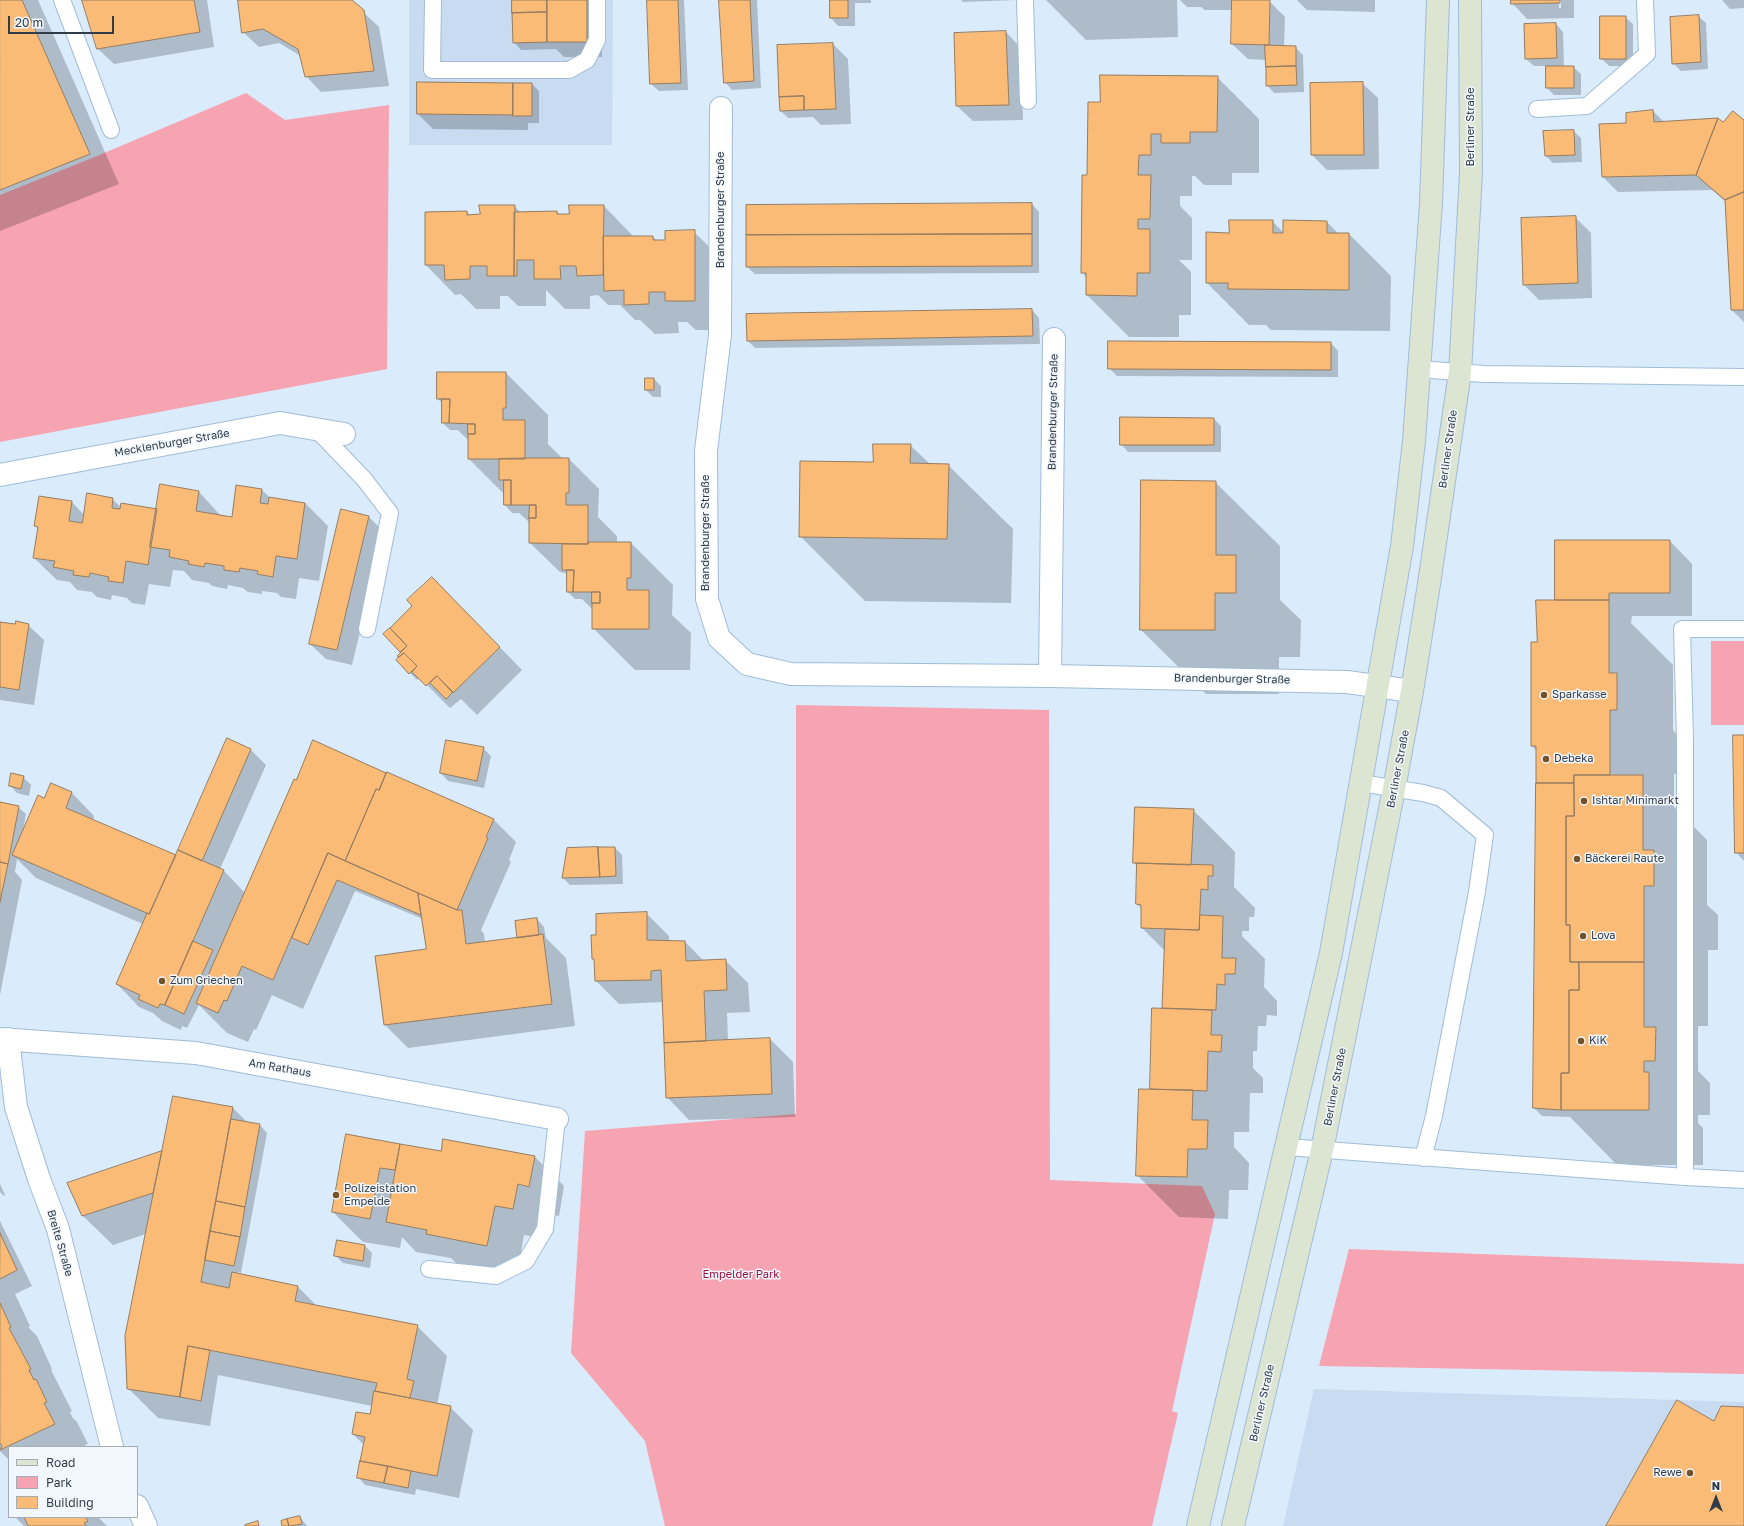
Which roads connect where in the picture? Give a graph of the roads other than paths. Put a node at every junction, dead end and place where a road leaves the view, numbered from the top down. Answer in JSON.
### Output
{"nodes":[{"id":1,"x":62,"y":0,"type":"edge"},
{"id":2,"x":432,"y":0,"type":"edge"},
{"id":3,"x":597,"y":0,"type":"edge"},
{"id":4,"x":1025,"y":0,"type":"edge"},
{"id":5,"x":1438,"y":0,"type":"edge"},
{"id":6,"x":1470,"y":0,"type":"edge"},
{"id":7,"x":1645,"y":0,"type":"edge"},
{"id":8,"x":1028,"y":101,"type":"dead end"},
{"id":9,"x":721,"y":108,"type":"dead end"},
{"id":10,"x":1536,"y":109,"type":"dead end"},
{"id":11,"x":111,"y":130,"type":"dead end"},
{"id":12,"x":1054,"y":339,"type":"dead end"},
{"id":13,"x":1419,"y":370,"type":"junction"},
{"id":14,"x":1460,"y":372,"type":"junction"},
{"id":15,"x":1744,"y":377,"type":"edge"},
{"id":16,"x":318,"y":430,"type":"junction"},
{"id":17,"x":344,"y":434,"type":"dead end"},
{"id":18,"x":0,"y":475,"type":"edge"},
{"id":19,"x":367,"y":628,"type":"dead end"},
{"id":20,"x":1744,"y":629,"type":"edge"},
{"id":21,"x":1050,"y":676,"type":"junction"},
{"id":22,"x":1378,"y":686,"type":"junction"},
{"id":23,"x":1412,"y":691,"type":"junction"},
{"id":24,"x":1361,"y":783,"type":"junction"},
{"id":25,"x":1394,"y":789,"type":"junction"},
{"id":26,"x":4,"y":1039,"type":"edge"},
{"id":27,"x":557,"y":1119,"type":"joint"},
{"id":28,"x":1287,"y":1147,"type":"junction"},
{"id":29,"x":1322,"y":1150,"type":"junction"},
{"id":30,"x":1423,"y":1158,"type":"junction"},
{"id":31,"x":1686,"y":1177,"type":"junction"},
{"id":32,"x":1744,"y":1180,"type":"edge"},
{"id":33,"x":429,"y":1269,"type":"dead end"},
{"id":34,"x":112,"y":1446,"type":"edge"},
{"id":35,"x":138,"y":1508,"type":"edge"},
{"id":36,"x":146,"y":1526,"type":"edge"},
{"id":37,"x":1198,"y":1526,"type":"edge"},
{"id":38,"x":1233,"y":1526,"type":"edge"}],
"edges":[{"from":1,"to":11,"type":"lane"},
{"from":2,"to":3,"type":"lane"},
{"from":4,"to":8,"type":"lane"},
{"from":5,"to":13,"type":"street"},
{"from":6,"to":14,"type":"street","name":"Berliner Straße"},
{"from":7,"to":10,"type":"lane"},
{"from":9,"to":21,"type":"street","name":"Brandenburger Straße"},
{"from":12,"to":21,"type":"street","name":"Brandenburger Straße"},
{"from":13,"to":14,"type":"lane"},
{"from":13,"to":22,"type":"street"},
{"from":14,"to":15,"type":"lane"},
{"from":14,"to":23,"type":"street","name":"Berliner Straße"},
{"from":16,"to":17,"type":"street","name":"Mecklenburger Straße"},
{"from":16,"to":18,"type":"street","name":"Mecklenburger Straße"},
{"from":16,"to":19,"type":"lane"},
{"from":20,"to":31,"type":"lane"},
{"from":21,"to":22,"type":"street","name":"Brandenburger Straße"},
{"from":22,"to":23,"type":"street","name":"Brandenburger Straße"},
{"from":22,"to":24,"type":"street"},
{"from":23,"to":25,"type":"street","name":"Berliner Straße"},
{"from":24,"to":25,"type":"lane"},
{"from":24,"to":28,"type":"street"},
{"from":25,"to":29,"type":"street","name":"Berliner Straße"},
{"from":25,"to":30,"type":"lane"},
{"from":26,"to":27,"type":"street","name":"Am Rathaus"},
{"from":26,"to":34,"type":"street","name":"Breite Straße"},
{"from":27,"to":33,"type":"lane"},
{"from":28,"to":29,"type":"lane"},
{"from":28,"to":37,"type":"street"},
{"from":29,"to":30,"type":"lane"},
{"from":29,"to":38,"type":"street","name":"Berliner Straße"},
{"from":30,"to":31,"type":"lane"},
{"from":31,"to":32,"type":"lane"},
{"from":35,"to":36,"type":"street"}]}
